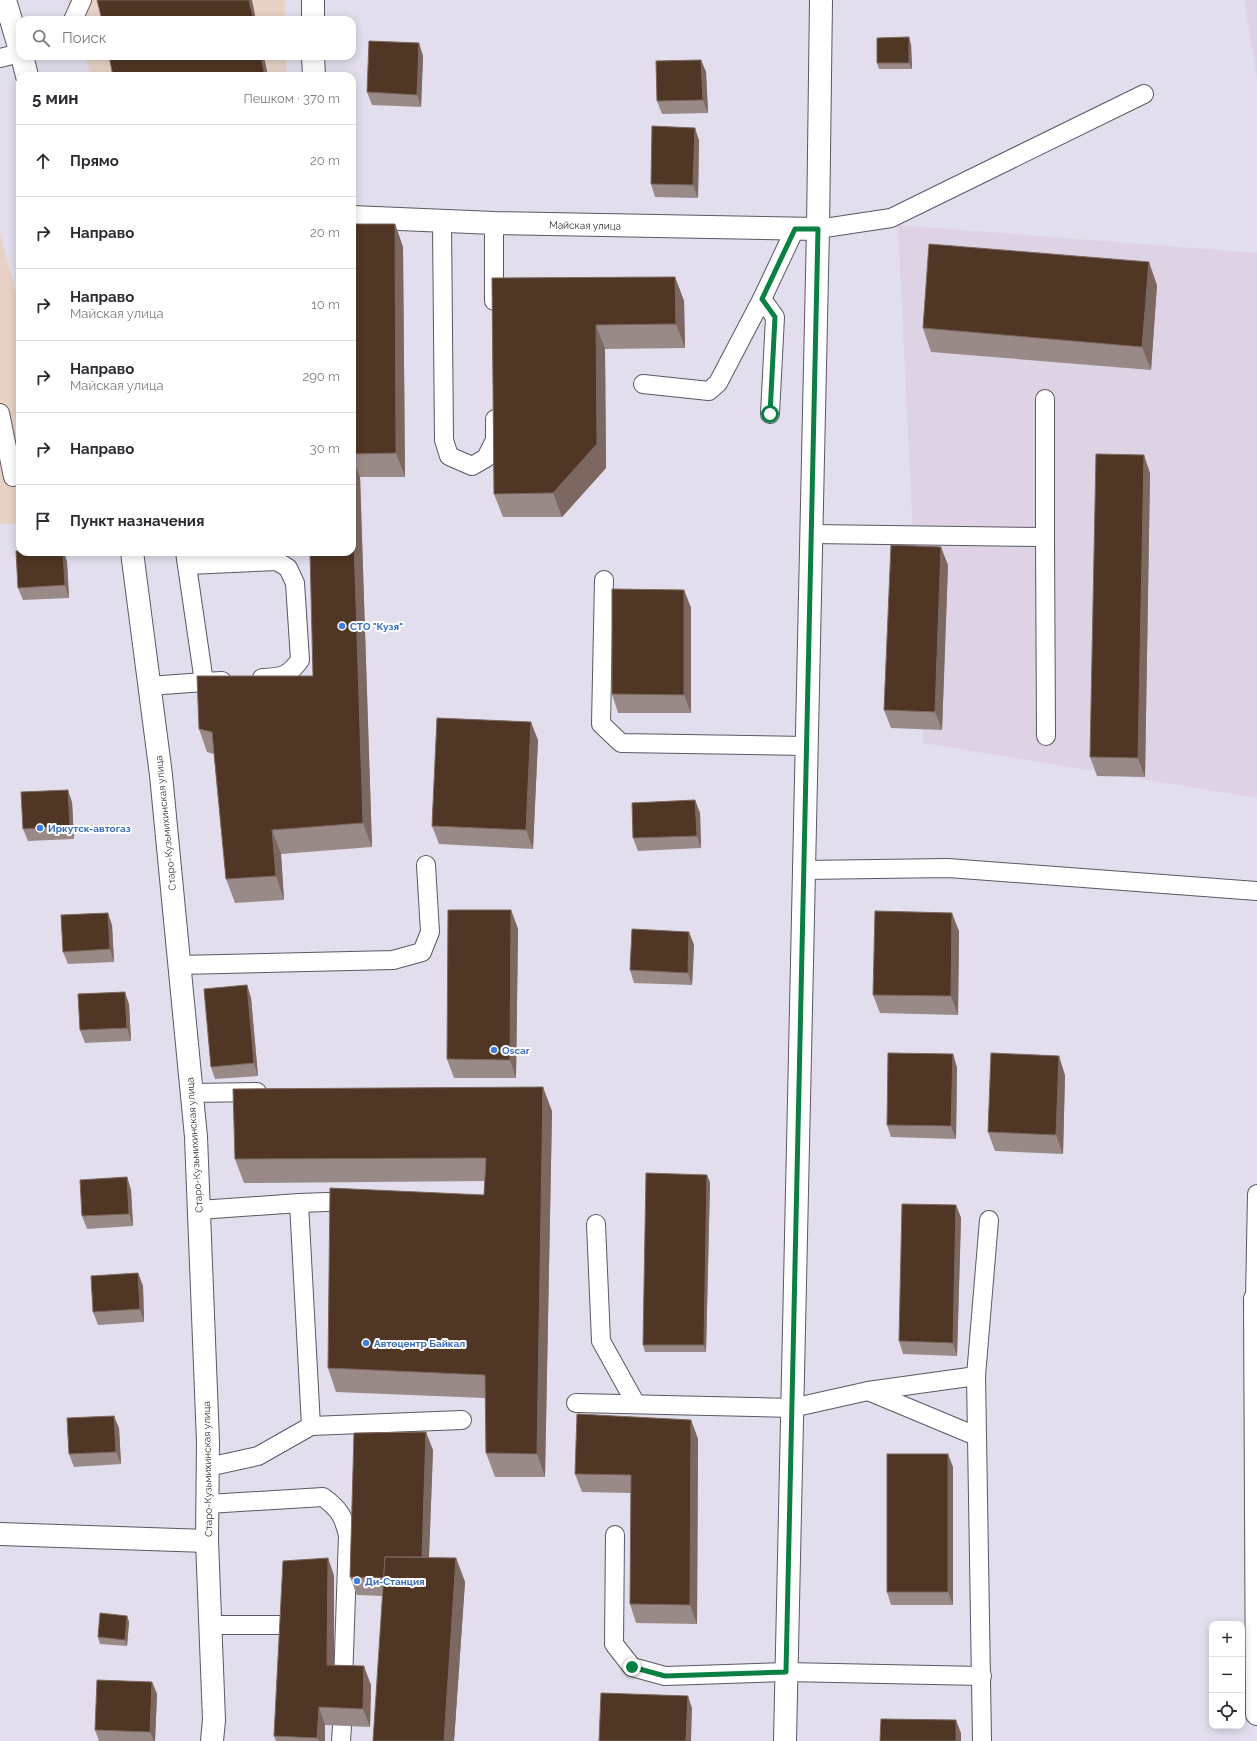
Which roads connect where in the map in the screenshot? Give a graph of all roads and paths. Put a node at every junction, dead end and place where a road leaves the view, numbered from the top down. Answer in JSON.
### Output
{"nodes":[{"id":1,"x":5,"y":0,"type":"edge"},
{"id":2,"x":82,"y":0,"type":"edge"},
{"id":3,"x":313,"y":0,"type":"edge"},
{"id":4,"x":821,"y":0,"type":"edge"},
{"id":5,"x":75,"y":16,"type":"edge"},
{"id":6,"x":313,"y":16,"type":"edge"},
{"id":7,"x":16,"y":35,"type":"edge"},
{"id":8,"x":16,"y":50,"type":"edge"},
{"id":9,"x":0,"y":58,"type":"edge"},
{"id":10,"x":23,"y":60,"type":"edge"},
{"id":11,"x":313,"y":60,"type":"edge"},
{"id":12,"x":26,"y":72,"type":"edge"},
{"id":13,"x":314,"y":72,"type":"edge"},
{"id":14,"x":1144,"y":94,"type":"dead end"},
{"id":15,"x":356,"y":217,"type":"edge"},
{"id":16,"x":442,"y":221,"type":"junction"},
{"id":17,"x":494,"y":223,"type":"junction"},
{"id":18,"x":795,"y":229,"type":"junction"},
{"id":19,"x":818,"y":229,"type":"junction"},
{"id":20,"x":762,"y":299,"type":"junction"},
{"id":21,"x":495,"y":316,"type":"edge"},
{"id":22,"x":644,"y":384,"type":"dead end"},
{"id":23,"x":1045,"y":399,"type":"dead end"},
{"id":24,"x":495,"y":401,"type":"edge"},
{"id":25,"x":0,"y":413,"type":"edge"},
{"id":26,"x":770,"y":414,"type":"dead end"},
{"id":27,"x":11,"y":477,"type":"edge"},
{"id":28,"x":812,"y":534,"type":"junction"},
{"id":29,"x":1045,"y":537,"type":"junction"},
{"id":30,"x":133,"y":556,"type":"edge"},
{"id":31,"x":187,"y":559,"type":"edge"},
{"id":32,"x":604,"y":580,"type":"dead end"},
{"id":33,"x":204,"y":682,"type":"junction"},
{"id":34,"x":149,"y":686,"type":"junction"},
{"id":35,"x":1046,"y":736,"type":"dead end"},
{"id":36,"x":806,"y":746,"type":"junction"},
{"id":37,"x":426,"y":865,"type":"dead end"},
{"id":38,"x":804,"y":870,"type":"junction"},
{"id":39,"x":1257,"y":891,"type":"edge"},
{"id":40,"x":179,"y":965,"type":"junction"},
{"id":41,"x":272,"y":1092,"type":"edge"},
{"id":42,"x":192,"y":1093,"type":"junction"},
{"id":43,"x":1257,"y":1194,"type":"edge"},
{"id":44,"x":370,"y":1200,"type":"edge"},
{"id":45,"x":299,"y":1203,"type":"junction"},
{"id":46,"x":199,"y":1210,"type":"junction"},
{"id":47,"x":989,"y":1220,"type":"dead end"},
{"id":48,"x":596,"y":1224,"type":"dead end"},
{"id":49,"x":1256,"y":1299,"type":"edge"},
{"id":50,"x":976,"y":1376,"type":"junction"},
{"id":51,"x":868,"y":1391,"type":"junction"},
{"id":52,"x":1256,"y":1397,"type":"edge"},
{"id":53,"x":576,"y":1403,"type":"dead end"},
{"id":54,"x":636,"y":1404,"type":"junction"},
{"id":55,"x":792,"y":1408,"type":"junction"},
{"id":56,"x":462,"y":1420,"type":"dead end"},
{"id":57,"x":311,"y":1426,"type":"junction"},
{"id":58,"x":976,"y":1436,"type":"junction"},
{"id":59,"x":208,"y":1467,"type":"junction"},
{"id":60,"x":208,"y":1504,"type":"junction"},
{"id":61,"x":0,"y":1534,"type":"edge"},
{"id":62,"x":615,"y":1535,"type":"dead end"},
{"id":63,"x":208,"y":1541,"type":"junction"},
{"id":64,"x":211,"y":1625,"type":"junction"},
{"id":65,"x":287,"y":1625,"type":"edge"},
{"id":66,"x":786,"y":1672,"type":"junction"},
{"id":67,"x":982,"y":1676,"type":"junction"},
{"id":68,"x":343,"y":1683,"type":"edge"},
{"id":69,"x":1257,"y":1714,"type":"edge"},
{"id":70,"x":212,"y":1741,"type":"edge"},
{"id":71,"x":785,"y":1741,"type":"edge"},
{"id":72,"x":982,"y":1741,"type":"edge"}],
"edges":[{"from":1,"to":7,"type":"street"},
{"from":2,"to":5,"type":"lane"},
{"from":3,"to":6,"type":"street"},
{"from":4,"to":19,"type":"street"},
{"from":8,"to":9,"type":"lane"},
{"from":10,"to":12,"type":"street"},
{"from":11,"to":13,"type":"street"},
{"from":14,"to":19,"type":"lane"},
{"from":15,"to":16,"type":"street","name":"Майская улица"},
{"from":16,"to":17,"type":"street","name":"Майская улица"},
{"from":16,"to":24,"type":"lane"},
{"from":17,"to":18,"type":"street","name":"Майская улица"},
{"from":17,"to":21,"type":"lane"},
{"from":18,"to":19,"type":"street","name":"Майская улица"},
{"from":18,"to":20,"type":"lane"},
{"from":19,"to":28,"type":"street"},
{"from":20,"to":22,"type":"lane"},
{"from":20,"to":26,"type":"lane"},
{"from":23,"to":29,"type":"lane"},
{"from":25,"to":27,"type":"lane"},
{"from":28,"to":29,"type":"lane"},
{"from":28,"to":36,"type":"street"},
{"from":29,"to":35,"type":"lane"},
{"from":30,"to":34,"type":"street","name":"Старо-Кузьмихинская улица"},
{"from":31,"to":33,"type":"lane"},
{"from":31,"to":33,"type":"lane"},
{"from":32,"to":36,"type":"lane"},
{"from":33,"to":34,"type":"lane"},
{"from":34,"to":40,"type":"street","name":"Старо-Кузьмихинская улица"},
{"from":36,"to":38,"type":"street"},
{"from":37,"to":40,"type":"lane"},
{"from":38,"to":39,"type":"lane"},
{"from":38,"to":55,"type":"street"},
{"from":40,"to":42,"type":"street","name":"Старо-Кузьмихинская улица"},
{"from":41,"to":42,"type":"lane"},
{"from":42,"to":46,"type":"street","name":"Старо-Кузьмихинская улица"},
{"from":43,"to":49,"type":"lane"},
{"from":44,"to":45,"type":"lane"},
{"from":45,"to":46,"type":"lane"},
{"from":45,"to":57,"type":"lane"},
{"from":46,"to":59,"type":"street","name":"Старо-Кузьмихинская улица"},
{"from":47,"to":50,"type":"lane"},
{"from":48,"to":54,"type":"lane"},
{"from":49,"to":52,"type":"street"},
{"from":50,"to":51,"type":"lane"},
{"from":50,"to":58,"type":"lane"},
{"from":51,"to":55,"type":"lane"},
{"from":51,"to":58,"type":"lane"},
{"from":52,"to":69,"type":"street"},
{"from":53,"to":54,"type":"lane"},
{"from":54,"to":55,"type":"lane"},
{"from":55,"to":66,"type":"street"},
{"from":56,"to":57,"type":"lane"},
{"from":57,"to":59,"type":"lane"},
{"from":58,"to":67,"type":"lane"},
{"from":59,"to":60,"type":"street","name":"Старо-Кузьмихинская улица"},
{"from":60,"to":63,"type":"street","name":"Старо-Кузьмихинская улица"},
{"from":60,"to":68,"type":"lane"},
{"from":61,"to":63,"type":"street"},
{"from":62,"to":66,"type":"lane"},
{"from":63,"to":64,"type":"street","name":"Старо-Кузьмихинская улица"},
{"from":64,"to":65,"type":"lane"},
{"from":64,"to":70,"type":"street","name":"Старо-Кузьмихинская улица"},
{"from":66,"to":67,"type":"lane"},
{"from":66,"to":71,"type":"street"},
{"from":67,"to":72,"type":"lane"}]}
